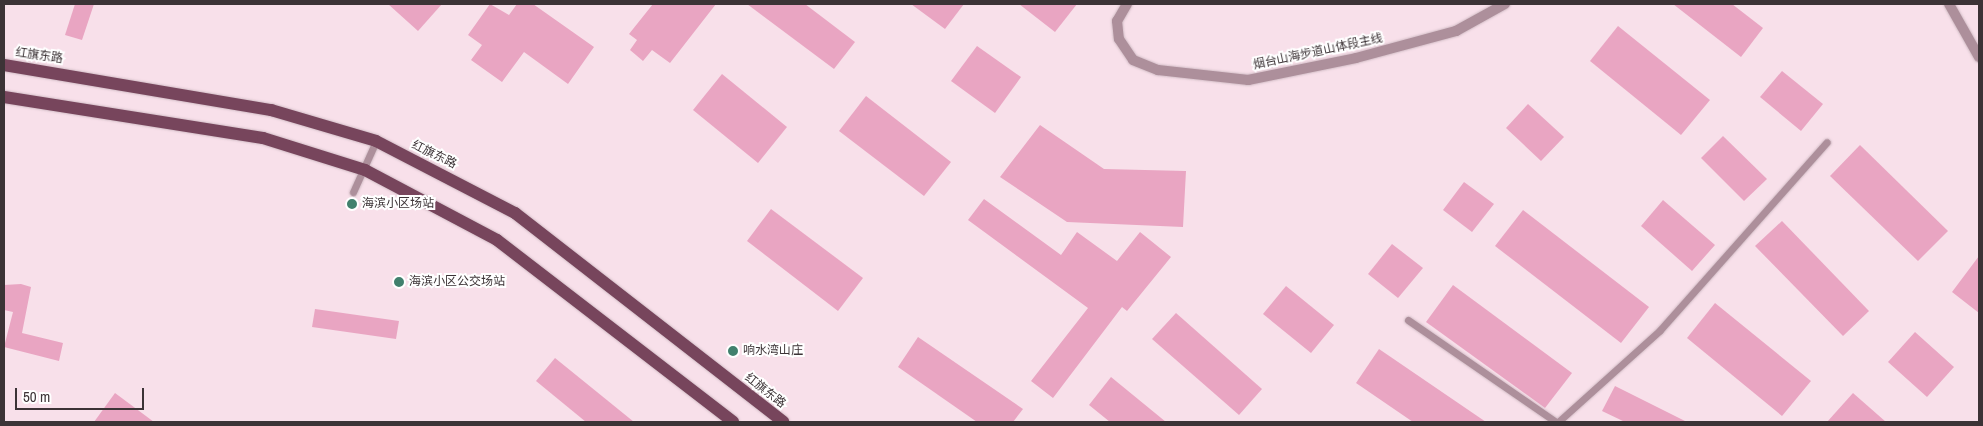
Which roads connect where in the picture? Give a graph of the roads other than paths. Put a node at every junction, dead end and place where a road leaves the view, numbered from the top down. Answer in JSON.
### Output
{"nodes":[{"id":1,"x":1127,"y":4,"type":"edge"},
{"id":2,"x":1505,"y":4,"type":"edge"},
{"id":3,"x":1949,"y":4,"type":"edge"},
{"id":4,"x":1979,"y":57,"type":"edge"},
{"id":5,"x":4,"y":64,"type":"edge"},
{"id":6,"x":4,"y":97,"type":"edge"},
{"id":7,"x":376,"y":141,"type":"junction"},
{"id":8,"x":1827,"y":142,"type":"dead end"},
{"id":9,"x":364,"y":170,"type":"junction"},
{"id":10,"x":354,"y":192,"type":"dead end"},
{"id":11,"x":1408,"y":320,"type":"dead end"},
{"id":12,"x":733,"y":422,"type":"edge"},
{"id":13,"x":783,"y":422,"type":"edge"},
{"id":14,"x":1557,"y":422,"type":"edge"}],
"edges":[{"from":1,"to":2,"type":"street","name":"烟台山海步道山体段主线"},
{"from":3,"to":4,"type":"street"},
{"from":5,"to":7,"type":"main road","name":"红旗东路"},
{"from":6,"to":9,"type":"main road"},
{"from":7,"to":9,"type":"lane"},
{"from":7,"to":13,"type":"main road","name":"红旗东路"},
{"from":8,"to":14,"type":"lane"},
{"from":9,"to":10,"type":"lane"},
{"from":9,"to":12,"type":"main road"},
{"from":11,"to":14,"type":"lane"}]}
